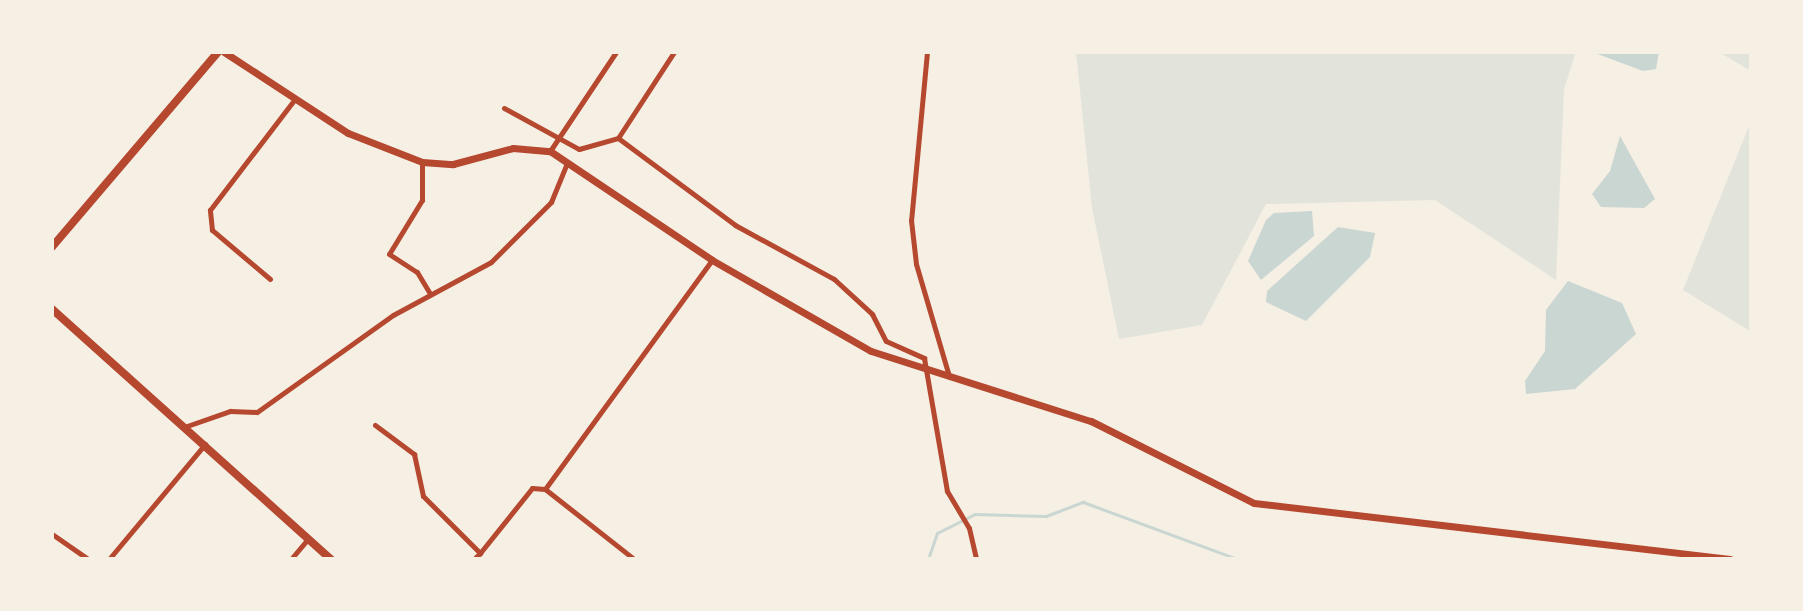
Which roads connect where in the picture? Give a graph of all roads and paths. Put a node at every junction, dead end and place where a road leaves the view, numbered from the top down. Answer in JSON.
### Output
{"nodes":[{"id":1,"x":218,"y":52,"type":"edge"},
{"id":2,"x":224,"y":52,"type":"edge"},
{"id":3,"x":616,"y":52,"type":"edge"},
{"id":4,"x":674,"y":52,"type":"edge"},
{"id":5,"x":927,"y":52,"type":"edge"},
{"id":6,"x":295,"y":99,"type":"junction"},
{"id":7,"x":504,"y":108,"type":"dead end"},
{"id":8,"x":559,"y":138,"type":"junction"},
{"id":9,"x":618,"y":138,"type":"junction"},
{"id":10,"x":550,"y":151,"type":"junction"},
{"id":11,"x":422,"y":162,"type":"junction"},
{"id":12,"x":567,"y":163,"type":"junction"},
{"id":13,"x":52,"y":247,"type":"edge"},
{"id":14,"x":712,"y":260,"type":"junction"},
{"id":15,"x":270,"y":279,"type":"dead end"},
{"id":16,"x":430,"y":294,"type":"junction"},
{"id":17,"x":52,"y":309,"type":"edge"},
{"id":18,"x":929,"y":370,"type":"junction"},
{"id":19,"x":949,"y":376,"type":"junction"},
{"id":20,"x":375,"y":425,"type":"dead end"},
{"id":21,"x":187,"y":426,"type":"junction"},
{"id":22,"x":205,"y":443,"type":"junction"},
{"id":23,"x":545,"y":489,"type":"junction"},
{"id":24,"x":52,"y":534,"type":"edge"},
{"id":25,"x":308,"y":539,"type":"junction"},
{"id":26,"x":480,"y":553,"type":"junction"},
{"id":27,"x":1678,"y":556,"type":"edge"},
{"id":28,"x":1698,"y":557,"type":"edge"},
{"id":29,"x":88,"y":559,"type":"edge"},
{"id":30,"x":109,"y":559,"type":"edge"},
{"id":31,"x":291,"y":559,"type":"edge"},
{"id":32,"x":331,"y":559,"type":"edge"},
{"id":33,"x":474,"y":559,"type":"edge"},
{"id":34,"x":634,"y":559,"type":"edge"},
{"id":35,"x":976,"y":559,"type":"edge"},
{"id":36,"x":1730,"y":559,"type":"edge"}],
"edges":[{"from":1,"to":13,"type":"main road"},
{"from":2,"to":6,"type":"main road"},
{"from":3,"to":8,"type":"street"},
{"from":4,"to":9,"type":"street"},
{"from":5,"to":19,"type":"street"},
{"from":6,"to":11,"type":"main road"},
{"from":6,"to":15,"type":"street"},
{"from":7,"to":8,"type":"street"},
{"from":8,"to":9,"type":"street"},
{"from":8,"to":10,"type":"street"},
{"from":9,"to":18,"type":"street"},
{"from":10,"to":11,"type":"main road"},
{"from":10,"to":12,"type":"main road"},
{"from":11,"to":16,"type":"street"},
{"from":12,"to":14,"type":"main road"},
{"from":12,"to":16,"type":"street"},
{"from":14,"to":18,"type":"main road"},
{"from":14,"to":23,"type":"street"},
{"from":16,"to":21,"type":"street"},
{"from":17,"to":21,"type":"main road"},
{"from":18,"to":19,"type":"main road"},
{"from":18,"to":35,"type":"street"},
{"from":19,"to":27,"type":"main road"},
{"from":20,"to":26,"type":"street"},
{"from":21,"to":22,"type":"main road"},
{"from":22,"to":25,"type":"main road"},
{"from":22,"to":30,"type":"street"},
{"from":23,"to":26,"type":"street"},
{"from":23,"to":34,"type":"street"},
{"from":24,"to":29,"type":"street"},
{"from":25,"to":31,"type":"street"},
{"from":25,"to":32,"type":"main road"},
{"from":26,"to":33,"type":"street"},
{"from":27,"to":28,"type":"main road"},
{"from":28,"to":36,"type":"main road"}]}
